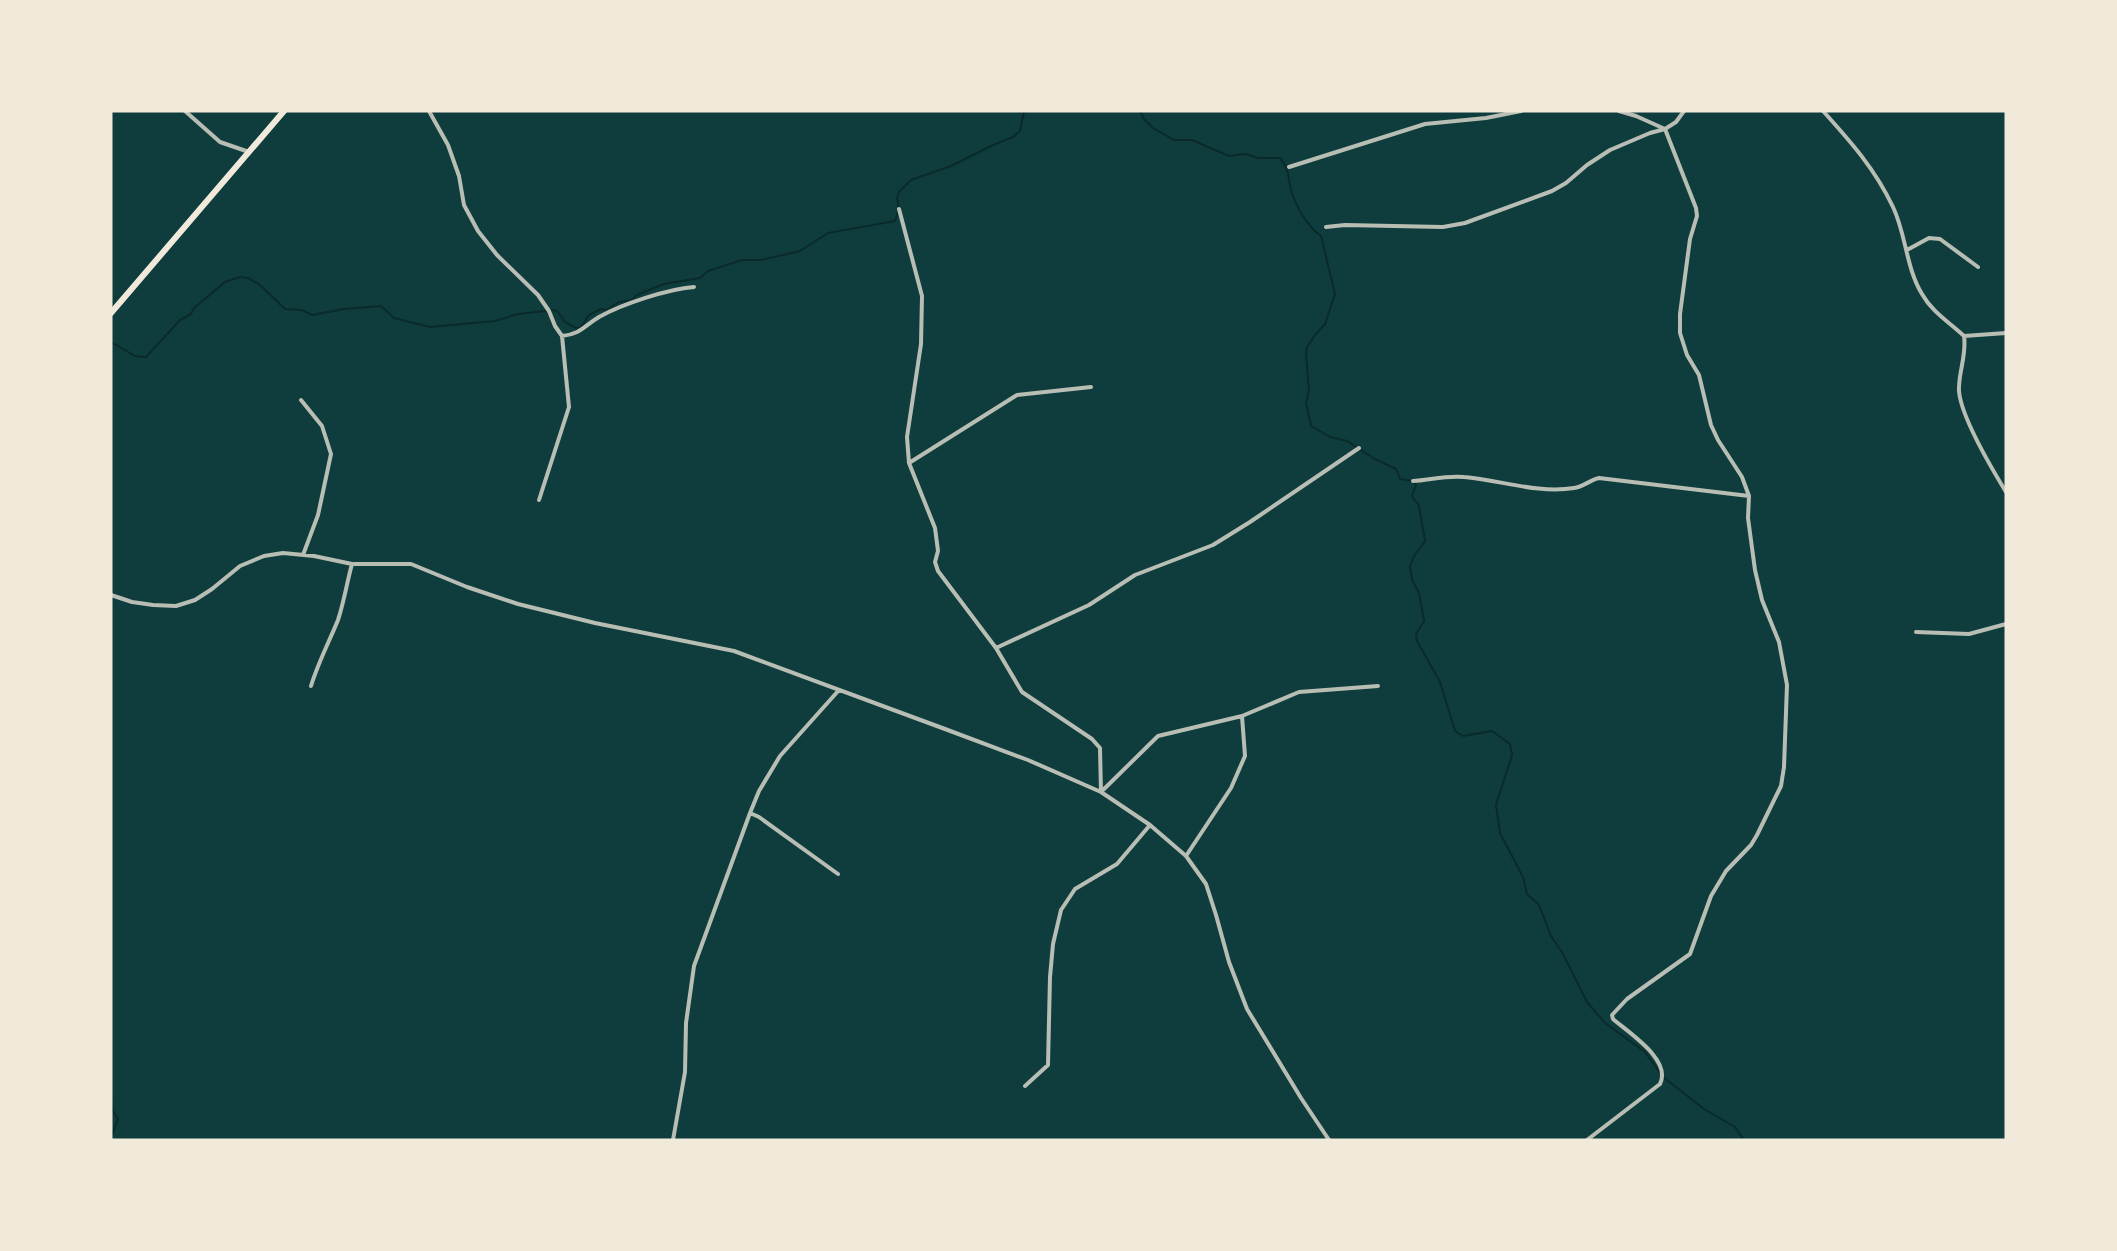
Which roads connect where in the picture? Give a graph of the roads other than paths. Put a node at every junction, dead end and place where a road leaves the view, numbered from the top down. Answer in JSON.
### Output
{"nodes":[{"id":1,"x":185,"y":111,"type":"edge"},
{"id":2,"x":284,"y":111,"type":"edge"},
{"id":3,"x":429,"y":111,"type":"edge"},
{"id":4,"x":1521,"y":111,"type":"edge"},
{"id":5,"x":1619,"y":111,"type":"edge"},
{"id":6,"x":1684,"y":111,"type":"edge"},
{"id":7,"x":1823,"y":111,"type":"edge"},
{"id":8,"x":1665,"y":129,"type":"junction"},
{"id":9,"x":250,"y":152,"type":"junction"},
{"id":10,"x":1289,"y":167,"type":"dead end"},
{"id":11,"x":899,"y":209,"type":"dead end"},
{"id":12,"x":1326,"y":227,"type":"dead end"},
{"id":13,"x":1907,"y":250,"type":"junction"},
{"id":14,"x":1978,"y":267,"type":"dead end"},
{"id":15,"x":694,"y":287,"type":"dead end"},
{"id":16,"x":112,"y":310,"type":"edge"},
{"id":17,"x":2006,"y":333,"type":"edge"},
{"id":18,"x":562,"y":336,"type":"junction"},
{"id":19,"x":1964,"y":336,"type":"junction"},
{"id":20,"x":1091,"y":387,"type":"dead end"},
{"id":21,"x":301,"y":400,"type":"dead end"},
{"id":22,"x":1359,"y":448,"type":"dead end"},
{"id":23,"x":909,"y":463,"type":"junction"},
{"id":24,"x":1413,"y":481,"type":"dead end"},
{"id":25,"x":2006,"y":492,"type":"edge"},
{"id":26,"x":1749,"y":496,"type":"junction"},
{"id":27,"x":538,"y":500,"type":"dead end"},
{"id":28,"x":303,"y":555,"type":"junction"},
{"id":29,"x":352,"y":564,"type":"junction"},
{"id":30,"x":111,"y":595,"type":"edge"},
{"id":31,"x":2006,"y":624,"type":"edge"},
{"id":32,"x":1916,"y":632,"type":"dead end"},
{"id":33,"x":996,"y":648,"type":"junction"},
{"id":34,"x":311,"y":686,"type":"dead end"},
{"id":35,"x":1378,"y":686,"type":"dead end"},
{"id":36,"x":839,"y":690,"type":"junction"},
{"id":37,"x":1242,"y":716,"type":"junction"},
{"id":38,"x":1101,"y":792,"type":"junction"},
{"id":39,"x":750,"y":813,"type":"junction"},
{"id":40,"x":1150,"y":825,"type":"junction"},
{"id":41,"x":1186,"y":856,"type":"junction"},
{"id":42,"x":838,"y":874,"type":"dead end"},
{"id":43,"x":1025,"y":1086,"type":"dead end"},
{"id":44,"x":674,"y":1140,"type":"edge"},
{"id":45,"x":1329,"y":1140,"type":"edge"},
{"id":46,"x":1587,"y":1140,"type":"edge"}],
"edges":[{"from":1,"to":9,"type":"street"},
{"from":2,"to":9,"type":"highway"},
{"from":3,"to":18,"type":"street"},
{"from":4,"to":10,"type":"street"},
{"from":5,"to":8,"type":"street"},
{"from":6,"to":8,"type":"street"},
{"from":7,"to":13,"type":"street"},
{"from":8,"to":12,"type":"street"},
{"from":8,"to":26,"type":"street"},
{"from":9,"to":16,"type":"highway"},
{"from":11,"to":23,"type":"street"},
{"from":13,"to":14,"type":"street"},
{"from":13,"to":19,"type":"street"},
{"from":15,"to":18,"type":"street"},
{"from":17,"to":19,"type":"street"},
{"from":18,"to":27,"type":"street"},
{"from":19,"to":25,"type":"street"},
{"from":20,"to":23,"type":"street"},
{"from":21,"to":28,"type":"street"},
{"from":22,"to":33,"type":"street"},
{"from":23,"to":33,"type":"street"},
{"from":24,"to":26,"type":"street"},
{"from":26,"to":46,"type":"street"},
{"from":28,"to":29,"type":"street"},
{"from":28,"to":30,"type":"street"},
{"from":29,"to":34,"type":"street"},
{"from":29,"to":36,"type":"street"},
{"from":31,"to":32,"type":"street"},
{"from":33,"to":38,"type":"street"},
{"from":35,"to":37,"type":"street"},
{"from":36,"to":38,"type":"street"},
{"from":36,"to":39,"type":"street"},
{"from":37,"to":38,"type":"street"},
{"from":37,"to":41,"type":"street"},
{"from":38,"to":40,"type":"street"},
{"from":39,"to":42,"type":"street"},
{"from":39,"to":44,"type":"street"},
{"from":40,"to":41,"type":"street"},
{"from":40,"to":43,"type":"street"},
{"from":41,"to":45,"type":"street"}]}
